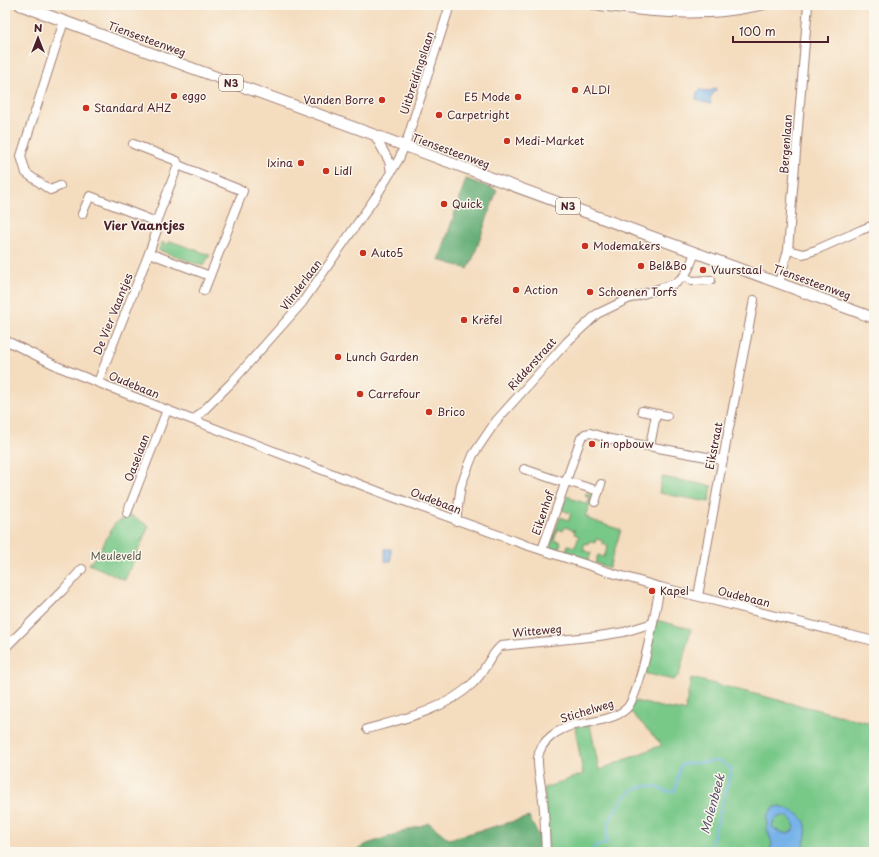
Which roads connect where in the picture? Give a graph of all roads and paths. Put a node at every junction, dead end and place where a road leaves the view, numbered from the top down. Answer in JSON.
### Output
{"nodes":[{"id":1,"x":20,"y":5,"type":"edge"},
{"id":2,"x":450,"y":5,"type":"edge"},
{"id":3,"x":593,"y":5,"type":"edge"},
{"id":4,"x":764,"y":5,"type":"edge"},
{"id":5,"x":808,"y":5,"type":"edge"},
{"id":6,"x":64,"y":21,"type":"junction"},
{"id":7,"x":375,"y":136,"type":"junction"},
{"id":8,"x":133,"y":144,"type":"dead end"},
{"id":9,"x":404,"y":146,"type":"junction"},
{"id":10,"x":178,"y":165,"type":"junction"},
{"id":11,"x":390,"y":172,"type":"junction"},
{"id":12,"x":60,"y":186,"type":"dead end"},
{"id":13,"x":82,"y":214,"type":"dead end"},
{"id":14,"x":156,"y":222,"type":"junction"},
{"id":15,"x":874,"y":225,"type":"edge"},
{"id":16,"x":788,"y":250,"type":"junction"},
{"id":17,"x":149,"y":253,"type":"junction"},
{"id":18,"x":695,"y":253,"type":"junction"},
{"id":19,"x":210,"y":276,"type":"junction"},
{"id":20,"x":684,"y":276,"type":"junction"},
{"id":21,"x":711,"y":280,"type":"dead end"},
{"id":22,"x":779,"y":283,"type":"junction"},
{"id":23,"x":204,"y":291,"type":"dead end"},
{"id":24,"x":754,"y":300,"type":"dead end"},
{"id":25,"x":874,"y":318,"type":"edge"},
{"id":26,"x":5,"y":340,"type":"edge"},
{"id":27,"x":98,"y":382,"type":"junction"},
{"id":28,"x":167,"y":410,"type":"junction"},
{"id":29,"x":642,"y":412,"type":"dead end"},
{"id":30,"x":656,"y":414,"type":"junction"},
{"id":31,"x":667,"y":416,"type":"dead end"},
{"id":32,"x":194,"y":420,"type":"junction"},
{"id":33,"x":650,"y":446,"type":"junction"},
{"id":34,"x":723,"y":460,"type":"junction"},
{"id":35,"x":524,"y":469,"type":"dead end"},
{"id":36,"x":566,"y":482,"type":"junction"},
{"id":37,"x":595,"y":502,"type":"dead end"},
{"id":38,"x":126,"y":513,"type":"dead end"},
{"id":39,"x":456,"y":521,"type":"junction"},
{"id":40,"x":542,"y":550,"type":"junction"},
{"id":41,"x":82,"y":569,"type":"dead end"},
{"id":42,"x":660,"y":587,"type":"junction"},
{"id":43,"x":698,"y":596,"type":"junction"},
{"id":44,"x":653,"y":622,"type":"junction"},
{"id":45,"x":874,"y":640,"type":"edge"},
{"id":46,"x":5,"y":648,"type":"edge"},
{"id":47,"x":367,"y":728,"type":"dead end"},
{"id":48,"x":546,"y":852,"type":"edge"}],
"edges":[{"from":1,"to":6,"type":"main road","name":"Tiensesteenweg","number":"N3"},
{"from":2,"to":9,"type":"street","name":"Uitbreidingslaan"},
{"from":3,"to":4,"type":"street"},
{"from":5,"to":16,"type":"street","name":"Bergenlaan"},
{"from":6,"to":7,"type":"main road","name":"Tiensesteenweg","number":"N3"},
{"from":6,"to":12,"type":"street"},
{"from":7,"to":9,"type":"main road","name":"Tiensesteenweg","number":"N3"},
{"from":7,"to":11,"type":"street"},
{"from":8,"to":10,"type":"street"},
{"from":9,"to":11,"type":"street","name":"Vlinderlaan"},
{"from":9,"to":18,"type":"main road","name":"Tiensesteenweg","number":"N3"},
{"from":10,"to":14,"type":"street","name":"De Vier Vaantjes"},
{"from":10,"to":19,"type":"street"},
{"from":11,"to":32,"type":"street","name":"Vlinderlaan"},
{"from":13,"to":14,"type":"street"},
{"from":14,"to":17,"type":"street","name":"De Vier Vaantjes"},
{"from":15,"to":16,"type":"street"},
{"from":16,"to":22,"type":"street","name":"Bergenlaan"},
{"from":17,"to":19,"type":"street"},
{"from":17,"to":27,"type":"street","name":"De Vier Vaantjes"},
{"from":18,"to":20,"type":"street"},
{"from":18,"to":22,"type":"main road","name":"Tiensesteenweg","number":"N3"},
{"from":19,"to":23,"type":"street"},
{"from":20,"to":21,"type":"street"},
{"from":20,"to":39,"type":"street","name":"Ridderstraat"},
{"from":22,"to":25,"type":"main road","name":"Tiensesteenweg","number":"N3"},
{"from":24,"to":34,"type":"street","name":"Eikstraat"},
{"from":26,"to":27,"type":"street","name":"Oudebaan"},
{"from":27,"to":28,"type":"street","name":"Oudebaan"},
{"from":28,"to":32,"type":"street","name":"Oudebaan"},
{"from":28,"to":38,"type":"street","name":"Oaselaan"},
{"from":29,"to":30,"type":"street"},
{"from":30,"to":31,"type":"street"},
{"from":30,"to":33,"type":"street"},
{"from":32,"to":39,"type":"street","name":"Oudebaan"},
{"from":33,"to":34,"type":"street","name":"Eikenhof"},
{"from":33,"to":36,"type":"street","name":"Eikenhof"},
{"from":34,"to":43,"type":"street","name":"Eikstraat"},
{"from":35,"to":36,"type":"street","name":"Eikenhof"},
{"from":36,"to":37,"type":"street","name":"Eikenhof"},
{"from":36,"to":40,"type":"street","name":"Eikenhof"},
{"from":39,"to":40,"type":"street","name":"Oudebaan"},
{"from":40,"to":42,"type":"street","name":"Oudebaan"},
{"from":41,"to":46,"type":"street"},
{"from":42,"to":43,"type":"street","name":"Oudebaan"},
{"from":42,"to":44,"type":"street"},
{"from":43,"to":45,"type":"street","name":"Oudebaan"},
{"from":44,"to":47,"type":"street","name":"Witteweg"},
{"from":44,"to":48,"type":"street","name":"Stichelweg"}]}
